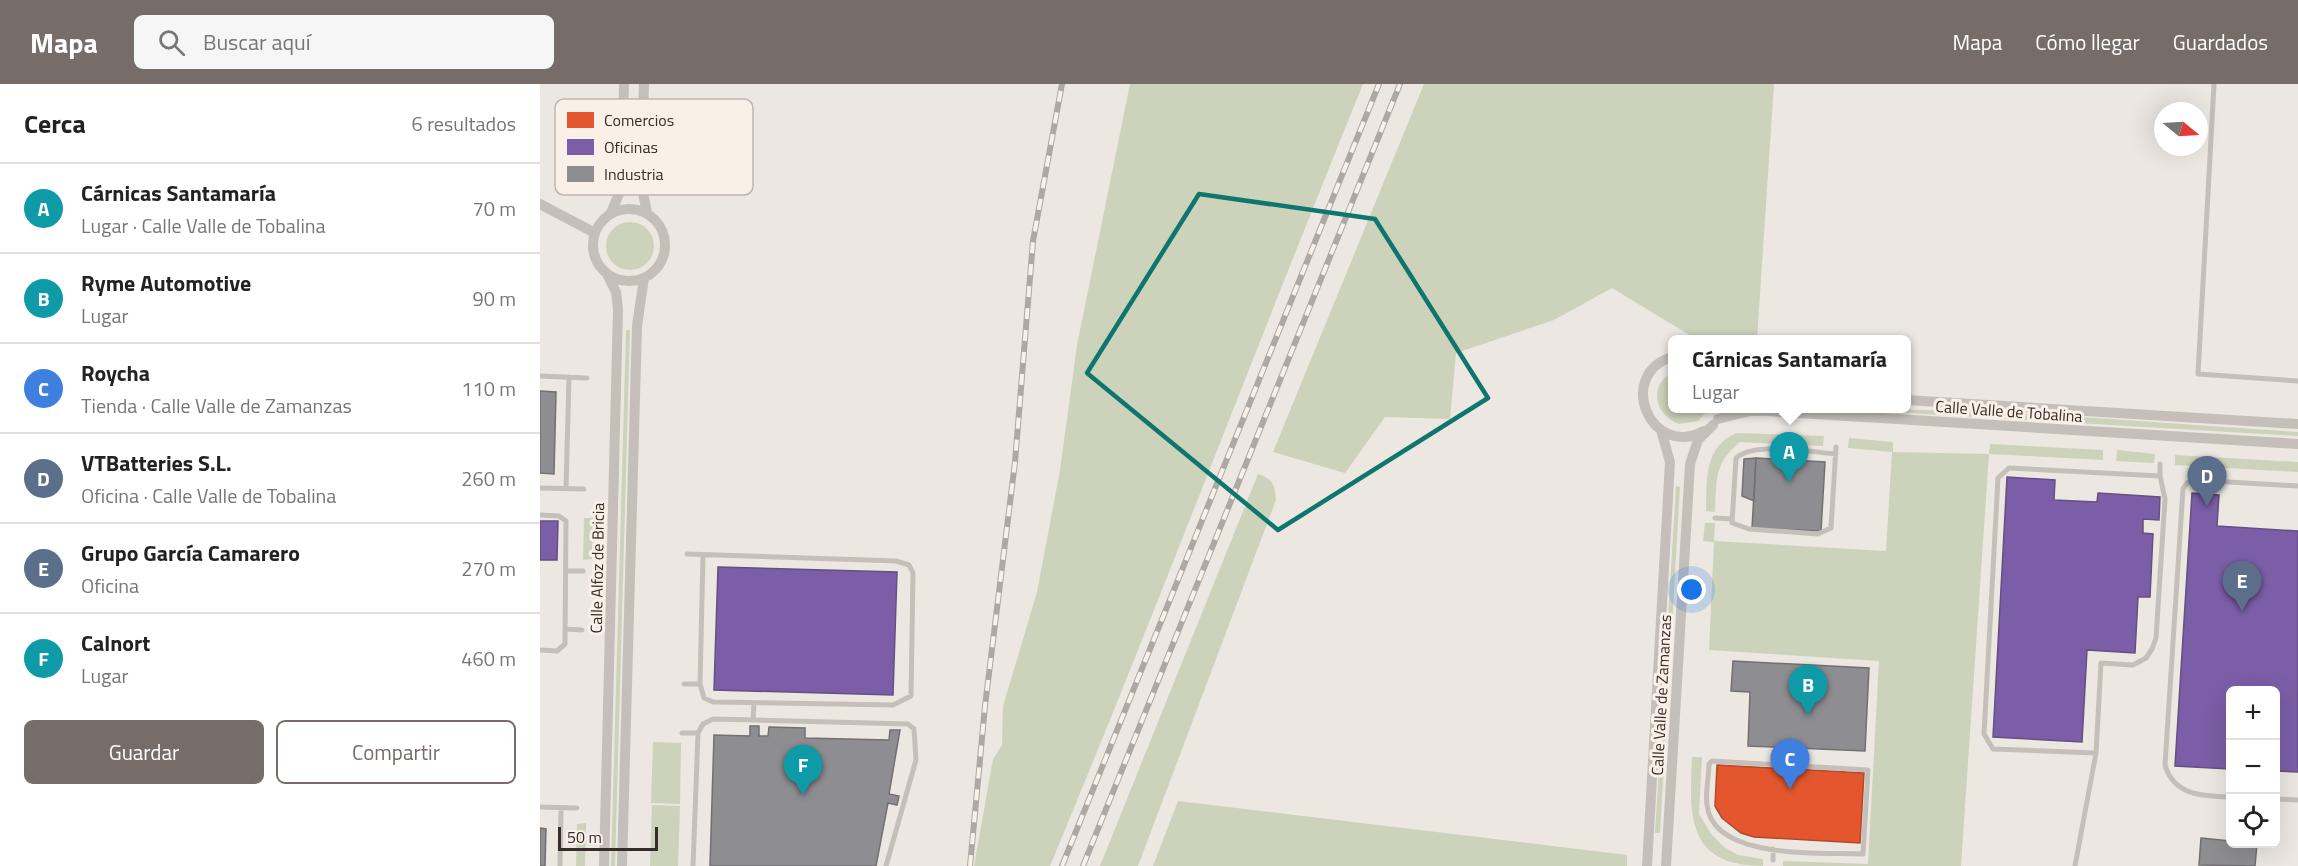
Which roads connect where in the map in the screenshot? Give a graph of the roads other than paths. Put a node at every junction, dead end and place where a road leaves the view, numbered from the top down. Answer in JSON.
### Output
{"nodes":[{"id":1,"x":624,"y":84,"type":"edge"},
{"id":2,"x":644,"y":84,"type":"edge"},
{"id":3,"x":2214,"y":84,"type":"edge"},
{"id":4,"x":624,"y":99,"type":"edge"},
{"id":5,"x":644,"y":99,"type":"edge"},
{"id":6,"x":618,"y":195,"type":"edge"},
{"id":7,"x":643,"y":195,"type":"edge"},
{"id":8,"x":540,"y":204,"type":"edge"},
{"id":9,"x":647,"y":213,"type":"junction"},
{"id":10,"x":610,"y":214,"type":"junction"},
{"id":11,"x":595,"y":233,"type":"junction"},
{"id":12,"x":607,"y":274,"type":"junction"},
{"id":13,"x":644,"y":278,"type":"junction"},
{"id":14,"x":1668,"y":360,"type":"edge"},
{"id":15,"x":540,"y":376,"type":"edge"},
{"id":16,"x":569,"y":377,"type":"junction"},
{"id":17,"x":587,"y":378,"type":"dead end"},
{"id":18,"x":2298,"y":381,"type":"edge"},
{"id":19,"x":1911,"y":400,"type":"edge"},
{"id":20,"x":1741,"y":413,"type":"edge"},
{"id":21,"x":1800,"y":413,"type":"edge"},
{"id":22,"x":1718,"y":418,"type":"edge"},
{"id":23,"x":2298,"y":424,"type":"edge"},
{"id":24,"x":1661,"y":430,"type":"junction"},
{"id":25,"x":2298,"y":444,"type":"edge"},
{"id":26,"x":2160,"y":464,"type":"dead end"},
{"id":27,"x":2160,"y":476,"type":"junction"},
{"id":28,"x":2298,"y":486,"type":"edge"},
{"id":29,"x":540,"y":488,"type":"edge"},
{"id":30,"x":567,"y":488,"type":"junction"},
{"id":31,"x":584,"y":489,"type":"dead end"},
{"id":32,"x":540,"y":515,"type":"edge"},
{"id":33,"x":1715,"y":518,"type":"dead end"},
{"id":34,"x":1732,"y":519,"type":"junction"},
{"id":35,"x":687,"y":554,"type":"dead end"},
{"id":36,"x":703,"y":555,"type":"junction"},
{"id":37,"x":566,"y":571,"type":"junction"},
{"id":38,"x":583,"y":572,"type":"dead end"},
{"id":39,"x":565,"y":629,"type":"junction"},
{"id":40,"x":582,"y":630,"type":"dead end"},
{"id":41,"x":540,"y":650,"type":"edge"},
{"id":42,"x":684,"y":684,"type":"dead end"},
{"id":43,"x":700,"y":684,"type":"junction"},
{"id":44,"x":754,"y":703,"type":"junction"},
{"id":45,"x":753,"y":720,"type":"junction"},
{"id":46,"x":682,"y":733,"type":"dead end"},
{"id":47,"x":698,"y":733,"type":"junction"},
{"id":48,"x":2096,"y":753,"type":"junction"},
{"id":49,"x":2226,"y":797,"type":"edge"},
{"id":50,"x":2280,"y":799,"type":"edge"},
{"id":51,"x":2298,"y":800,"type":"edge"},
{"id":52,"x":540,"y":807,"type":"edge"},
{"id":53,"x":561,"y":807,"type":"junction"},
{"id":54,"x":577,"y":808,"type":"dead end"},
{"id":55,"x":1773,"y":849,"type":"junction"},
{"id":56,"x":1773,"y":860,"type":"dead end"},
{"id":57,"x":560,"y":866,"type":"edge"},
{"id":58,"x":604,"y":866,"type":"edge"},
{"id":59,"x":622,"y":866,"type":"edge"},
{"id":60,"x":693,"y":866,"type":"edge"},
{"id":61,"x":886,"y":866,"type":"edge"},
{"id":62,"x":1647,"y":866,"type":"edge"},
{"id":63,"x":1666,"y":866,"type":"edge"},
{"id":64,"x":2074,"y":866,"type":"edge"}],
"edges":[{"from":1,"to":4,"type":"street"},
{"from":2,"to":5,"type":"street"},
{"from":3,"to":18,"type":"lane"},
{"from":6,"to":10,"type":"street"},
{"from":7,"to":9,"type":"street"},
{"from":8,"to":11,"type":"street"},
{"from":9,"to":10,"type":"street"},
{"from":9,"to":13,"type":"street"},
{"from":10,"to":11,"type":"street"},
{"from":11,"to":12,"type":"street"},
{"from":12,"to":13,"type":"street"},
{"from":12,"to":58,"type":"street","name":"Calle Alfoz de Bricia"},
{"from":13,"to":59,"type":"street","name":"Calle Alfoz de Bricia"},
{"from":14,"to":24,"type":"street","name":"Calle Valle de Zamanzas"},
{"from":15,"to":16,"type":"lane"},
{"from":16,"to":17,"type":"lane"},
{"from":16,"to":30,"type":"lane"},
{"from":19,"to":23,"type":"street","name":"Calle Valle de Tobalina"},
{"from":20,"to":22,"type":"street","name":"Calle Valle de Tobalina"},
{"from":21,"to":25,"type":"street","name":"Calle Valle de Tobalina"},
{"from":22,"to":24,"type":"street","name":"Calle Valle de Tobalina"},
{"from":22,"to":63,"type":"street","name":"Calle Valle de Zamanzas"},
{"from":24,"to":62,"type":"street","name":"Calle Valle de Zamanzas"},
{"from":26,"to":27,"type":"lane"},
{"from":27,"to":48,"type":"lane"},
{"from":27,"to":48,"type":"lane"},
{"from":28,"to":49,"type":"lane"},
{"from":29,"to":30,"type":"lane"},
{"from":30,"to":31,"type":"lane"},
{"from":32,"to":37,"type":"lane"},
{"from":33,"to":34,"type":"lane"},
{"from":34,"to":34,"type":"lane"},
{"from":35,"to":36,"type":"lane"},
{"from":36,"to":43,"type":"lane"},
{"from":36,"to":44,"type":"lane"},
{"from":37,"to":38,"type":"lane"},
{"from":37,"to":39,"type":"lane"},
{"from":39,"to":40,"type":"lane"},
{"from":39,"to":41,"type":"lane"},
{"from":42,"to":43,"type":"lane"},
{"from":43,"to":44,"type":"lane"},
{"from":44,"to":45,"type":"lane"},
{"from":45,"to":47,"type":"lane"},
{"from":45,"to":61,"type":"lane"},
{"from":46,"to":47,"type":"lane"},
{"from":47,"to":60,"type":"lane"},
{"from":48,"to":64,"type":"lane"},
{"from":50,"to":51,"type":"lane"},
{"from":52,"to":53,"type":"lane"},
{"from":53,"to":54,"type":"lane"},
{"from":53,"to":57,"type":"lane"},
{"from":55,"to":55,"type":"lane"},
{"from":55,"to":56,"type":"lane"}]}
